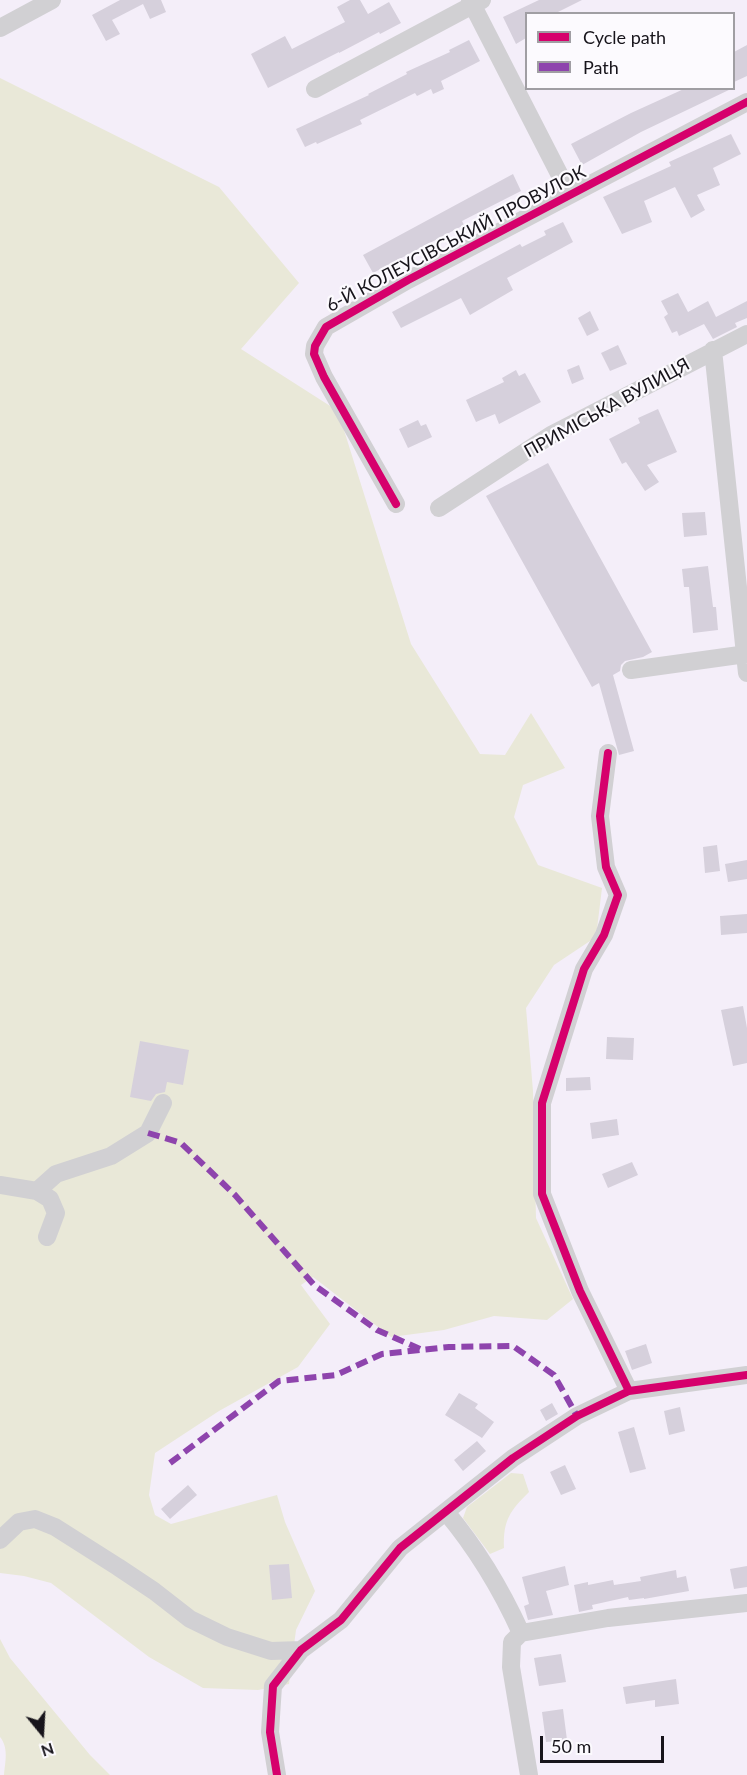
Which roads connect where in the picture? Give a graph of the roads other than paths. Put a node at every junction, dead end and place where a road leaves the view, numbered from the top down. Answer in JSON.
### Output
{"nodes":[{"id":1,"x":52,"y":0,"type":"edge"},
{"id":2,"x":475,"y":2,"type":"edge"},
{"id":3,"x":0,"y":28,"type":"edge"},
{"id":4,"x":315,"y":89,"type":"dead end"},
{"id":5,"x":747,"y":102,"type":"edge"},
{"id":6,"x":570,"y":195,"type":"junction"},
{"id":7,"x":747,"y":334,"type":"edge"},
{"id":8,"x":713,"y":350,"type":"junction"},
{"id":9,"x":396,"y":504,"type":"dead end"},
{"id":10,"x":439,"y":508,"type":"dead end"},
{"id":11,"x":746,"y":654,"type":"edge"},
{"id":12,"x":631,"y":670,"type":"dead end"},
{"id":13,"x":747,"y":673,"type":"edge"},
{"id":14,"x":608,"y":753,"type":"dead end"},
{"id":15,"x":163,"y":1103,"type":"dead end"},
{"id":16,"x":0,"y":1185,"type":"edge"},
{"id":17,"x":37,"y":1191,"type":"junction"},
{"id":18,"x":47,"y":1237,"type":"dead end"},
{"id":19,"x":747,"y":1375,"type":"edge"},
{"id":20,"x":629,"y":1391,"type":"junction"},
{"id":21,"x":446,"y":1512,"type":"junction"},
{"id":22,"x":0,"y":1540,"type":"edge"},
{"id":23,"x":747,"y":1603,"type":"edge"},
{"id":24,"x":521,"y":1634,"type":"junction"},
{"id":25,"x":301,"y":1650,"type":"junction"},
{"id":26,"x":277,"y":1775,"type":"edge"},
{"id":27,"x":528,"y":1775,"type":"edge"}],
"edges":[{"from":1,"to":3,"type":"street"},
{"from":2,"to":4,"type":"street"},
{"from":2,"to":6,"type":"street"},
{"from":5,"to":6,"type":"street","name":"6-Й КОЛЕУСІВСЬКИЙ ПРОВУЛОК"},
{"from":6,"to":9,"type":"street","name":"6-Й КОЛЕУСІВСЬКИЙ ПРОВУЛОК"},
{"from":7,"to":8,"type":"street","name":"ПРИМІСЬКА ВУЛИЦЯ"},
{"from":8,"to":10,"type":"street","name":"ПРИМІСЬКА ВУЛИЦЯ"},
{"from":8,"to":11,"type":"street"},
{"from":11,"to":12,"type":"street"},
{"from":11,"to":13,"type":"street"},
{"from":14,"to":20,"type":"street"},
{"from":15,"to":17,"type":"street"},
{"from":16,"to":17,"type":"street"},
{"from":17,"to":18,"type":"street"},
{"from":19,"to":20,"type":"street"},
{"from":20,"to":21,"type":"street"},
{"from":21,"to":24,"type":"street"},
{"from":21,"to":25,"type":"street"},
{"from":22,"to":25,"type":"street"},
{"from":23,"to":24,"type":"street"},
{"from":24,"to":27,"type":"street"},
{"from":25,"to":26,"type":"street"}]}
